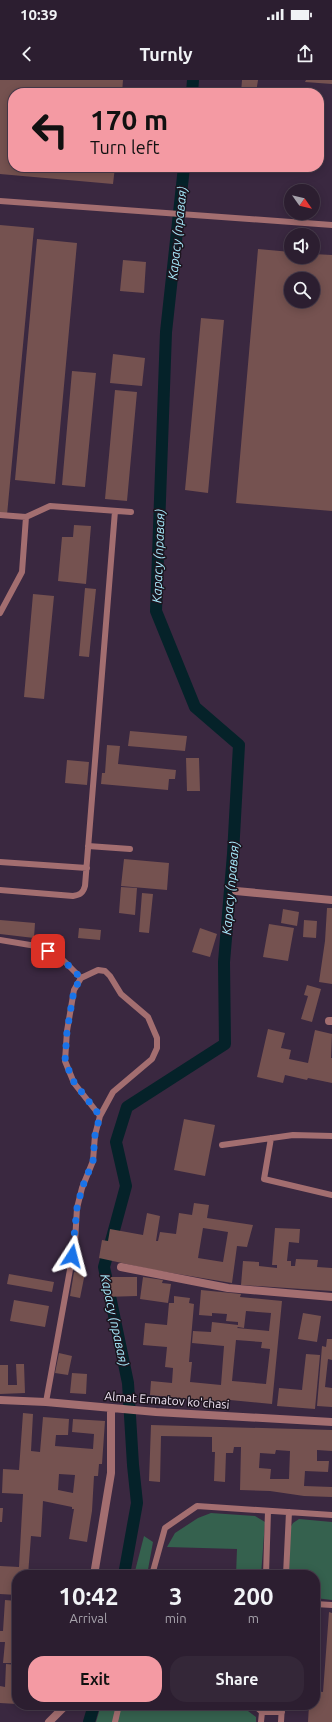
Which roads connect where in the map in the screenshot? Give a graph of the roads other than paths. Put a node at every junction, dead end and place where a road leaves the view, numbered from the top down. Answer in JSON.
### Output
{"nodes":[{"id":1,"x":0,"y":201,"type":"edge"},
{"id":2,"x":332,"y":225,"type":"edge"},
{"id":3,"x":115,"y":511,"type":"junction"},
{"id":4,"x":131,"y":512,"type":"dead end"},
{"id":5,"x":0,"y":515,"type":"edge"},
{"id":6,"x":26,"y":517,"type":"junction"},
{"id":7,"x":0,"y":614,"type":"edge"},
{"id":8,"x":88,"y":846,"type":"junction"},
{"id":9,"x":130,"y":849,"type":"dead end"},
{"id":10,"x":0,"y":862,"type":"edge"},
{"id":11,"x":86,"y":868,"type":"junction"},
{"id":12,"x":0,"y":890,"type":"edge"},
{"id":13,"x":236,"y":891,"type":"dead end"},
{"id":14,"x":332,"y":900,"type":"edge"},
{"id":15,"x":0,"y":940,"type":"edge"},
{"id":16,"x":81,"y":978,"type":"junction"},
{"id":17,"x":100,"y":1116,"type":"junction"},
{"id":18,"x":332,"y":1136,"type":"edge"},
{"id":19,"x":271,"y":1138,"type":"junction"},
{"id":20,"x":222,"y":1145,"type":"dead end"},
{"id":21,"x":332,"y":1195,"type":"edge"},
{"id":22,"x":121,"y":1267,"type":"dead end"},
{"id":23,"x":332,"y":1297,"type":"edge"},
{"id":24,"x":0,"y":1400,"type":"edge"},
{"id":25,"x":46,"y":1402,"type":"junction"},
{"id":26,"x":113,"y":1408,"type":"junction"},
{"id":27,"x":332,"y":1422,"type":"edge"},
{"id":28,"x":268,"y":1511,"type":"junction"},
{"id":29,"x":289,"y":1512,"type":"junction"},
{"id":30,"x":332,"y":1515,"type":"edge"},
{"id":31,"x":95,"y":1570,"type":"edge"},
{"id":32,"x":153,"y":1570,"type":"edge"},
{"id":33,"x":266,"y":1570,"type":"edge"},
{"id":34,"x":286,"y":1570,"type":"edge"},
{"id":35,"x":320,"y":1604,"type":"edge"},
{"id":36,"x":332,"y":1605,"type":"edge"},
{"id":37,"x":61,"y":1710,"type":"edge"},
{"id":38,"x":118,"y":1710,"type":"edge"},
{"id":39,"x":262,"y":1710,"type":"edge"},
{"id":40,"x":272,"y":1710,"type":"edge"},
{"id":41,"x":282,"y":1712,"type":"joint"},
{"id":42,"x":49,"y":1722,"type":"edge"},
{"id":43,"x":115,"y":1722,"type":"edge"},
{"id":44,"x":261,"y":1722,"type":"edge"},
{"id":45,"x":281,"y":1722,"type":"edge"}],
"edges":[{"from":1,"to":2,"type":"lane"},
{"from":3,"to":4,"type":"lane"},
{"from":3,"to":6,"type":"lane"},
{"from":3,"to":8,"type":"lane"},
{"from":5,"to":6,"type":"lane"},
{"from":6,"to":7,"type":"lane"},
{"from":8,"to":9,"type":"lane"},
{"from":8,"to":11,"type":"lane"},
{"from":10,"to":11,"type":"lane"},
{"from":11,"to":12,"type":"lane"},
{"from":13,"to":14,"type":"street"},
{"from":15,"to":16,"type":"lane"},
{"from":16,"to":17,"type":"lane"},
{"from":16,"to":17,"type":"lane"},
{"from":17,"to":25,"type":"lane"},
{"from":18,"to":19,"type":"lane"},
{"from":19,"to":20,"type":"lane"},
{"from":19,"to":21,"type":"lane"},
{"from":22,"to":23,"type":"street"},
{"from":24,"to":25,"type":"street","name":"Almat Ermatov ko'chasi"},
{"from":25,"to":26,"type":"street","name":"Almat Ermatov ko'chasi"},
{"from":26,"to":27,"type":"street","name":"Almat Ermatov ko'chasi"},
{"from":26,"to":31,"type":"street"},
{"from":28,"to":29,"type":"lane"},
{"from":28,"to":32,"type":"lane"},
{"from":28,"to":33,"type":"lane"},
{"from":29,"to":30,"type":"lane"},
{"from":29,"to":34,"type":"lane"},
{"from":35,"to":36,"type":"lane"},
{"from":37,"to":42,"type":"street"},
{"from":38,"to":43,"type":"lane"},
{"from":39,"to":44,"type":"lane"},
{"from":40,"to":41,"type":"lane"},
{"from":41,"to":45,"type":"lane"}]}
